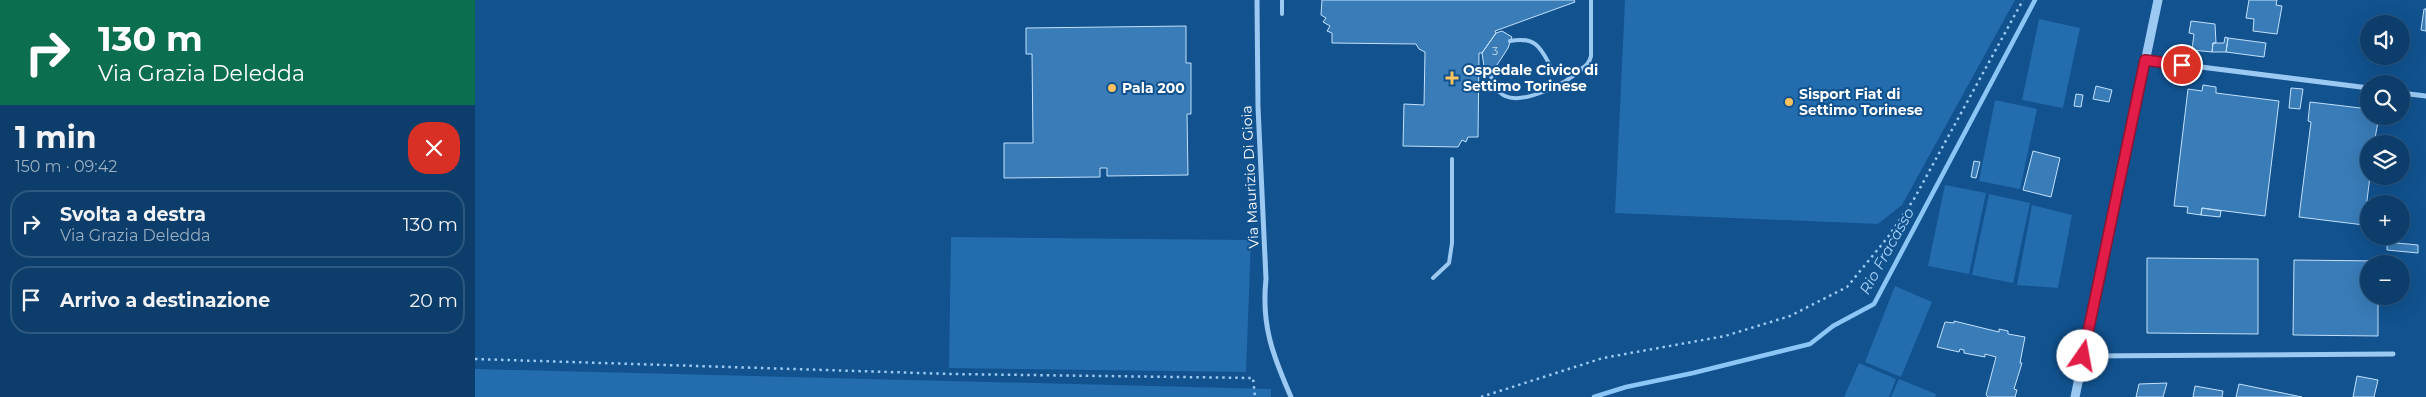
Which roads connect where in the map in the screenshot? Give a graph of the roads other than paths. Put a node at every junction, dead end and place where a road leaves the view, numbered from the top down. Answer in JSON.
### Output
{"nodes":[{"id":1,"x":1257,"y":0,"type":"edge"},
{"id":2,"x":1282,"y":0,"type":"edge"},
{"id":3,"x":1591,"y":0,"type":"edge"},
{"id":4,"x":2158,"y":0,"type":"edge"},
{"id":5,"x":1282,"y":14,"type":"dead end"},
{"id":6,"x":1510,"y":42,"type":"dead end"},
{"id":7,"x":2145,"y":60,"type":"junction"},
{"id":8,"x":1582,"y":69,"type":"junction"},
{"id":9,"x":1489,"y":70,"type":"dead end"},
{"id":10,"x":2360,"y":87,"type":"edge"},
{"id":11,"x":2410,"y":93,"type":"edge"},
{"id":12,"x":2426,"y":96,"type":"edge"},
{"id":13,"x":1452,"y":159,"type":"dead end"},
{"id":14,"x":1433,"y":278,"type":"dead end"},
{"id":15,"x":2393,"y":354,"type":"dead end"},
{"id":16,"x":2083,"y":356,"type":"junction"},
{"id":17,"x":1291,"y":397,"type":"edge"},
{"id":18,"x":2075,"y":397,"type":"edge"}],
"edges":[{"from":1,"to":17,"type":"street","name":"Via Maurizio Di Gioia"},
{"from":2,"to":5,"type":"lane"},
{"from":3,"to":8,"type":"lane"},
{"from":4,"to":7,"type":"street"},
{"from":6,"to":8,"type":"lane"},
{"from":7,"to":10,"type":"street"},
{"from":7,"to":16,"type":"street"},
{"from":8,"to":9,"type":"lane"},
{"from":11,"to":12,"type":"street"},
{"from":13,"to":14,"type":"lane"},
{"from":15,"to":16,"type":"street"},
{"from":16,"to":18,"type":"street"}]}
